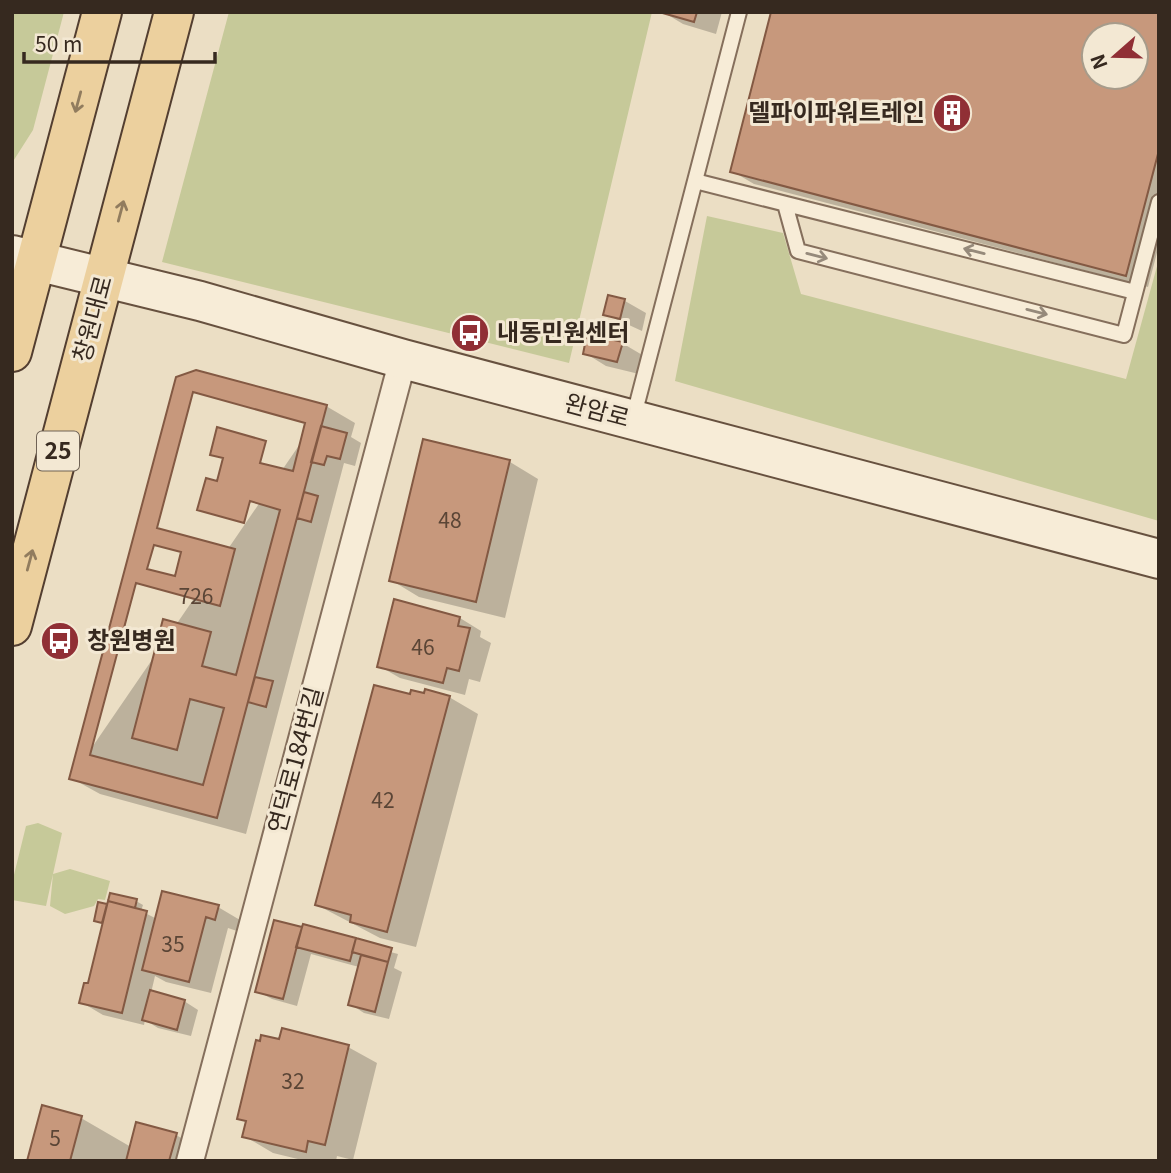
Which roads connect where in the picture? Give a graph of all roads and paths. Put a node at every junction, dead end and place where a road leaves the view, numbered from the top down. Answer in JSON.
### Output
{"nodes":[{"id":1,"x":102,"y":12,"type":"edge"},
{"id":2,"x":174,"y":12,"type":"edge"},
{"id":3,"x":739,"y":12,"type":"edge"},
{"id":4,"x":695,"y":181,"type":"junction"},
{"id":5,"x":1159,"y":202,"type":"edge"},
{"id":6,"x":785,"y":204,"type":"junction"},
{"id":7,"x":24,"y":258,"type":"edge"},
{"id":8,"x":104,"y":277,"type":"junction"},
{"id":9,"x":1135,"y":292,"type":"junction"},
{"id":10,"x":12,"y":352,"type":"edge"},
{"id":11,"x":403,"y":359,"type":"junction"},
{"id":12,"x":633,"y":420,"type":"junction"},
{"id":13,"x":1159,"y":559,"type":"edge"},
{"id":14,"x":12,"y":626,"type":"edge"},
{"id":15,"x":190,"y":1161,"type":"edge"}],
"edges":[{"from":1,"to":7,"type":"main road","one_way":true},
{"from":8,"to":2,"type":"main road","name":"창원대로","number":"25","one_way":true},
{"from":3,"to":4,"type":"lane"},
{"from":4,"to":6,"type":"lane"},
{"from":4,"to":12,"type":"lane"},
{"from":5,"to":9,"type":"lane"},
{"from":9,"to":6,"type":"lane","one_way":true},
{"from":6,"to":9,"type":"lane","one_way":true},
{"from":7,"to":8,"type":"main road","name":"완암로"},
{"from":7,"to":10,"type":"main road"},
{"from":8,"to":11,"type":"main road","name":"완암로"},
{"from":14,"to":8,"type":"main road","name":"창원대로","number":"25","one_way":true},
{"from":11,"to":12,"type":"main road","name":"완암로"},
{"from":11,"to":15,"type":"street","name":"연덕로184번길"},
{"from":12,"to":13,"type":"main road","name":"완암로"}]}
